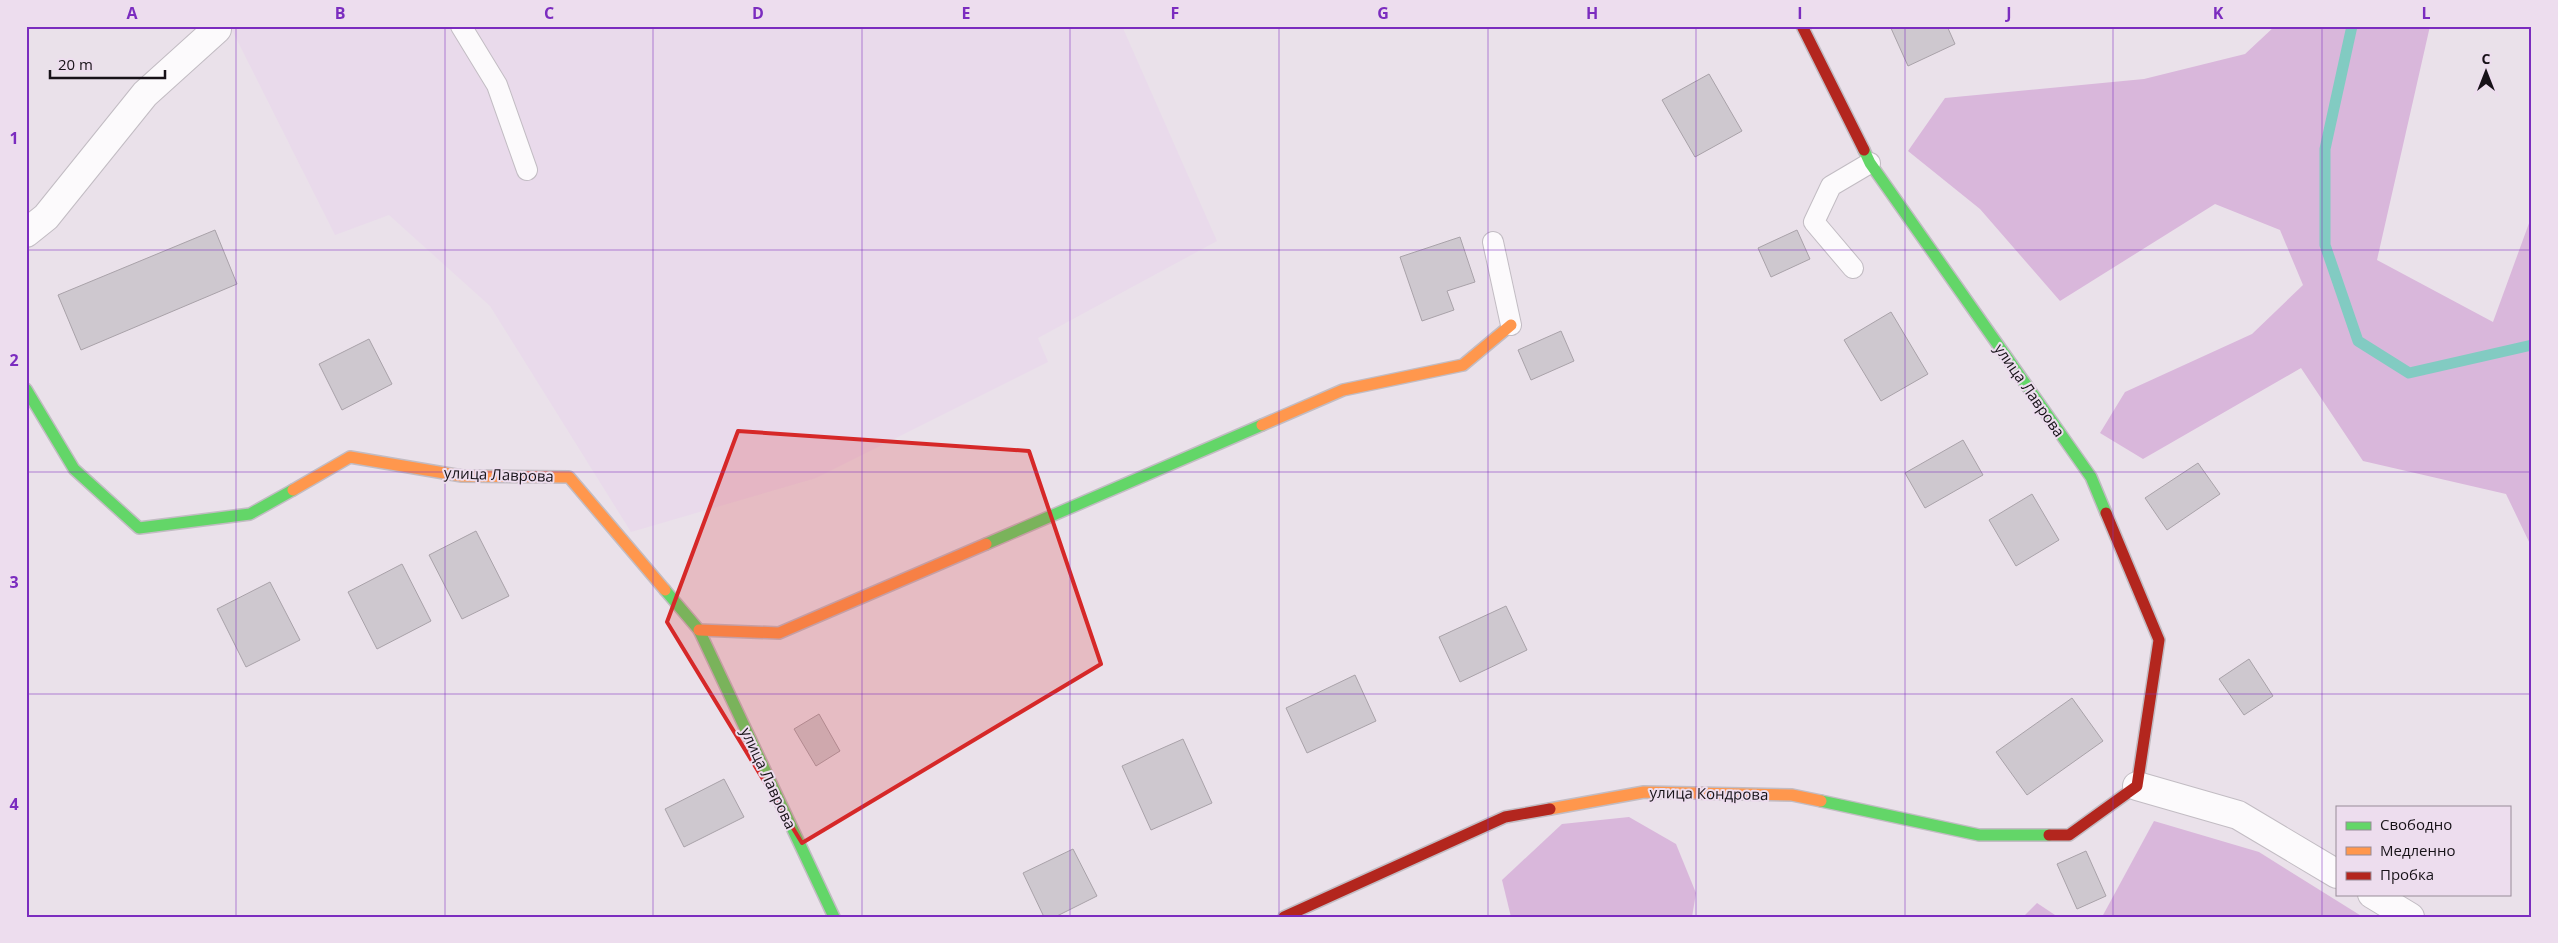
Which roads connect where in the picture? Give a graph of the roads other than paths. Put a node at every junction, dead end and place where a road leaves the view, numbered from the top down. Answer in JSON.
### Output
{"nodes":[{"id":1,"x":461,"y":26,"type":"edge"},
{"id":2,"x":1802,"y":26,"type":"edge"},
{"id":3,"x":218,"y":28,"type":"edge"},
{"id":4,"x":1870,"y":162,"type":"junction"},
{"id":5,"x":527,"y":170,"type":"dead end"},
{"id":6,"x":26,"y":234,"type":"edge"},
{"id":7,"x":1493,"y":242,"type":"dead end"},
{"id":8,"x":1853,"y":268,"type":"dead end"},
{"id":9,"x":1512,"y":325,"type":"joint"},
{"id":10,"x":26,"y":390,"type":"edge"},
{"id":11,"x":700,"y":630,"type":"junction"},
{"id":12,"x":2137,"y":786,"type":"junction"},
{"id":13,"x":2336,"y":873,"type":"edge"},
{"id":14,"x":2375,"y":896,"type":"edge"},
{"id":15,"x":834,"y":917,"type":"edge"},
{"id":16,"x":1284,"y":917,"type":"edge"},
{"id":17,"x":2410,"y":917,"type":"edge"}],
"edges":[{"from":1,"to":5,"type":"lane"},
{"from":2,"to":4,"type":"street","name":"улица Лаврова"},
{"from":3,"to":6,"type":"street"},
{"from":4,"to":8,"type":"lane"},
{"from":4,"to":12,"type":"street","name":"улица Лаврова"},
{"from":7,"to":9,"type":"lane"},
{"from":9,"to":11,"type":"street"},
{"from":10,"to":11,"type":"street","name":"улица Лаврова"},
{"from":11,"to":15,"type":"street","name":"улица Лаврова"},
{"from":12,"to":13,"type":"street"},
{"from":12,"to":16,"type":"street","name":"улица Кондрова"},
{"from":14,"to":17,"type":"street"}]}
